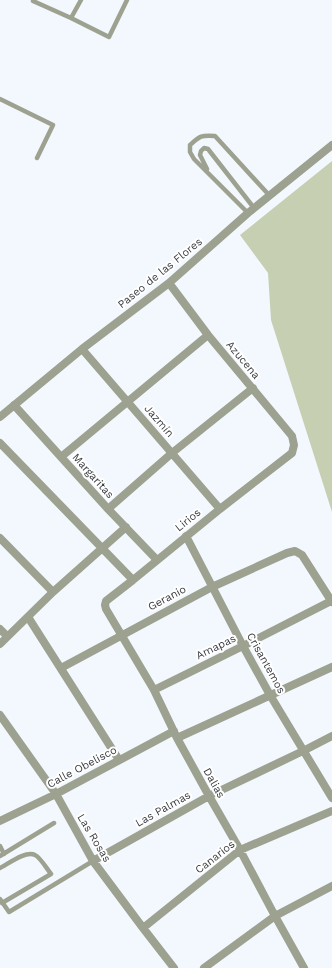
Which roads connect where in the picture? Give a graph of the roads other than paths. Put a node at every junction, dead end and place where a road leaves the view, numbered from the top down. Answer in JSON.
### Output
{"nodes":[{"id":1,"x":31,"y":0,"type":"edge"},
{"id":2,"x":39,"y":0,"type":"edge"},
{"id":3,"x":81,"y":0,"type":"edge"},
{"id":4,"x":127,"y":0,"type":"edge"},
{"id":5,"x":72,"y":18,"type":"junction"},
{"id":6,"x":0,"y":99,"type":"edge"},
{"id":7,"x":332,"y":144,"type":"edge"},
{"id":8,"x":37,"y":158,"type":"dead end"},
{"id":9,"x":208,"y":173,"type":"junction"},
{"id":10,"x":270,"y":195,"type":"junction"},
{"id":11,"x":251,"y":210,"type":"junction"},
{"id":12,"x":169,"y":283,"type":"junction"},
{"id":13,"x":208,"y":335,"type":"junction"},
{"id":14,"x":82,"y":348,"type":"junction"},
{"id":15,"x":253,"y":388,"type":"junction"},
{"id":16,"x":128,"y":402,"type":"junction"},
{"id":17,"x":14,"y":405,"type":"junction"},
{"id":18,"x":0,"y":416,"type":"edge"},
{"id":19,"x":0,"y":443,"type":"edge"},
{"id":20,"x":292,"y":453,"type":"joint"},
{"id":21,"x":172,"y":454,"type":"junction"},
{"id":22,"x":61,"y":457,"type":"junction"},
{"id":23,"x":220,"y":508,"type":"junction"},
{"id":24,"x":108,"y":509,"type":"junction"},
{"id":25,"x":126,"y":528,"type":"junction"},
{"id":26,"x":186,"y":536,"type":"junction"},
{"id":27,"x":0,"y":538,"type":"edge"},
{"id":28,"x":102,"y":548,"type":"junction"},
{"id":29,"x":157,"y":560,"type":"junction"},
{"id":30,"x":133,"y":580,"type":"junction"},
{"id":31,"x":212,"y":587,"type":"junction"},
{"id":32,"x":54,"y":592,"type":"junction"},
{"id":33,"x":332,"y":602,"type":"edge"},
{"id":34,"x":106,"y":609,"type":"joint"},
{"id":35,"x":28,"y":617,"type":"junction"},
{"id":36,"x":0,"y":628,"type":"edge"},
{"id":37,"x":122,"y":635,"type":"junction"},
{"id":38,"x":7,"y":636,"type":"junction"},
{"id":39,"x":0,"y":644,"type":"edge"},
{"id":40,"x":243,"y":646,"type":"junction"},
{"id":41,"x":332,"y":667,"type":"edge"},
{"id":42,"x":61,"y":668,"type":"junction"},
{"id":43,"x":154,"y":690,"type":"junction"},
{"id":44,"x":270,"y":695,"type":"junction"},
{"id":45,"x":0,"y":715,"type":"edge"},
{"id":46,"x":176,"y":734,"type":"junction"},
{"id":47,"x":332,"y":736,"type":"edge"},
{"id":48,"x":303,"y":751,"type":"junction"},
{"id":49,"x":119,"y":760,"type":"junction"},
{"id":50,"x":56,"y":794,"type":"junction"},
{"id":51,"x":209,"y":796,"type":"junction"},
{"id":52,"x":332,"y":798,"type":"edge"},
{"id":53,"x":332,"y":811,"type":"edge"},
{"id":54,"x":0,"y":821,"type":"edge"},
{"id":55,"x":54,"y":823,"type":"dead end"},
{"id":56,"x":0,"y":846,"type":"edge"},
{"id":57,"x":240,"y":850,"type":"junction"},
{"id":58,"x":2,"y":855,"type":"edge"},
{"id":59,"x":93,"y":860,"type":"junction"},
{"id":60,"x":0,"y":868,"type":"edge"},
{"id":61,"x":332,"y":886,"type":"edge"},
{"id":62,"x":1,"y":901,"type":"edge"},
{"id":63,"x":275,"y":916,"type":"junction"},
{"id":64,"x":143,"y":928,"type":"junction"},
{"id":65,"x":174,"y":968,"type":"edge"},
{"id":66,"x":204,"y":968,"type":"edge"},
{"id":67,"x":304,"y":968,"type":"edge"}],
"edges":[{"from":1,"to":2,"type":"lane"},
{"from":1,"to":5,"type":"lane"},
{"from":3,"to":5,"type":"lane"},
{"from":4,"to":5,"type":"lane"},
{"from":6,"to":8,"type":"lane"},
{"from":7,"to":10,"type":"street","name":"Paseo de las Flores"},
{"from":9,"to":10,"type":"lane"},
{"from":9,"to":11,"type":"lane"},
{"from":9,"to":11,"type":"lane"},
{"from":10,"to":11,"type":"street","name":"Paseo de las Flores"},
{"from":11,"to":12,"type":"street","name":"Paseo de las Flores"},
{"from":12,"to":13,"type":"street","name":"Azucena"},
{"from":12,"to":14,"type":"street","name":"Paseo de las Flores"},
{"from":13,"to":15,"type":"street","name":"Azucena"},
{"from":13,"to":16,"type":"street"},
{"from":14,"to":16,"type":"street","name":"Jazmín"},
{"from":14,"to":17,"type":"street","name":"Paseo de las Flores"},
{"from":15,"to":20,"type":"street","name":"Azucena"},
{"from":15,"to":21,"type":"street"},
{"from":16,"to":21,"type":"street","name":"Jazmín"},
{"from":16,"to":22,"type":"street"},
{"from":17,"to":18,"type":"street","name":"Paseo de las Flores"},
{"from":17,"to":22,"type":"street","name":"Margaritas"},
{"from":19,"to":28,"type":"street"},
{"from":20,"to":23,"type":"street","name":"Lirios"},
{"from":21,"to":23,"type":"street","name":"Jazmín"},
{"from":21,"to":24,"type":"street"},
{"from":22,"to":24,"type":"street","name":"Margaritas"},
{"from":23,"to":26,"type":"street","name":"Lirios"},
{"from":24,"to":25,"type":"street","name":"Margaritas"},
{"from":25,"to":28,"type":"street"},
{"from":25,"to":29,"type":"street","name":"Margaritas"},
{"from":26,"to":29,"type":"street","name":"Lirios"},
{"from":26,"to":31,"type":"street","name":"Crisantemos"},
{"from":27,"to":32,"type":"street"},
{"from":28,"to":30,"type":"street"},
{"from":28,"to":32,"type":"street"},
{"from":29,"to":30,"type":"street","name":"Lirios"},
{"from":30,"to":34,"type":"street","name":"Lirios"},
{"from":31,"to":33,"type":"street","name":"Geranio"},
{"from":31,"to":37,"type":"street","name":"Geranio"},
{"from":31,"to":40,"type":"street","name":"Crisantemos"},
{"from":32,"to":35,"type":"street"},
{"from":33,"to":40,"type":"street","name":"Amapas"},
{"from":34,"to":37,"type":"street","name":"Dalias"},
{"from":35,"to":38,"type":"street"},
{"from":35,"to":42,"type":"street"},
{"from":36,"to":38,"type":"street"},
{"from":37,"to":42,"type":"street","name":"Geranio"},
{"from":37,"to":43,"type":"street","name":"Dalias"},
{"from":38,"to":39,"type":"street"},
{"from":40,"to":43,"type":"street","name":"Amapas"},
{"from":40,"to":44,"type":"street","name":"Crisantemos"},
{"from":41,"to":44,"type":"street","name":"Calle Obelisco"},
{"from":42,"to":49,"type":"street"},
{"from":43,"to":46,"type":"street","name":"Dalias"},
{"from":44,"to":46,"type":"street","name":"Calle Obelisco"},
{"from":44,"to":48,"type":"street","name":"Crisantemos"},
{"from":45,"to":50,"type":"street","name":"Las Rosas"},
{"from":46,"to":49,"type":"street","name":"Calle Obelisco"},
{"from":46,"to":51,"type":"street","name":"Dalias"},
{"from":47,"to":48,"type":"street","name":"Las Palmas"},
{"from":48,"to":51,"type":"street","name":"Las Palmas"},
{"from":48,"to":52,"type":"street","name":"Crisantemos"},
{"from":49,"to":50,"type":"street","name":"Calle Obelisco"},
{"from":50,"to":54,"type":"street","name":"Calle Obelisco"},
{"from":50,"to":59,"type":"street","name":"Las Rosas"},
{"from":51,"to":57,"type":"street","name":"Dalias"},
{"from":51,"to":59,"type":"street","name":"Las Palmas"},
{"from":53,"to":57,"type":"street","name":"Canarios"},
{"from":55,"to":58,"type":"lane"},
{"from":56,"to":58,"type":"lane"},
{"from":57,"to":63,"type":"street","name":"Dalias"},
{"from":57,"to":64,"type":"street","name":"Canarios"},
{"from":59,"to":62,"type":"lane","name":"Las Palmas"},
{"from":59,"to":64,"type":"street","name":"Las Rosas"},
{"from":60,"to":62,"type":"lane"},
{"from":61,"to":63,"type":"street"},
{"from":63,"to":66,"type":"street"},
{"from":63,"to":67,"type":"street","name":"Dalias"},
{"from":64,"to":65,"type":"street","name":"Las Rosas"}]}
